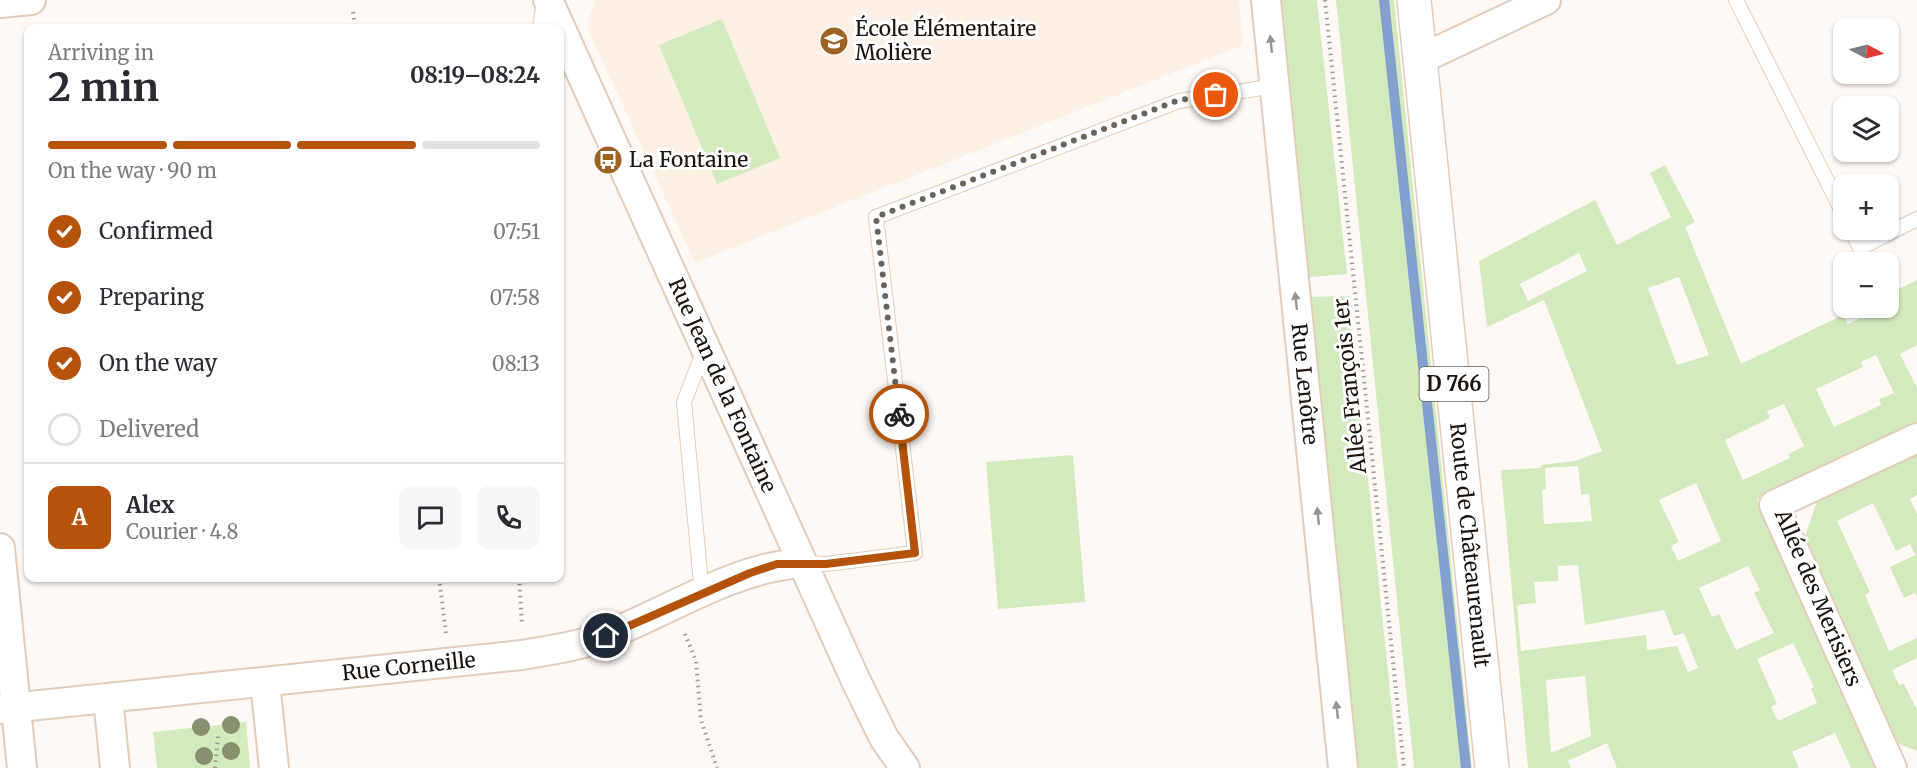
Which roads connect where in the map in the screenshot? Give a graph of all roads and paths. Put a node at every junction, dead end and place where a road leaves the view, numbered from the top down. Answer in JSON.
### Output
{"nodes":[{"id":1,"x":31,"y":0,"type":"edge"},
{"id":2,"x":546,"y":0,"type":"edge"},
{"id":3,"x":1266,"y":0,"type":"edge"},
{"id":4,"x":1325,"y":0,"type":"edge"},
{"id":5,"x":1414,"y":0,"type":"edge"},
{"id":6,"x":1546,"y":0,"type":"edge"},
{"id":7,"x":1736,"y":0,"type":"edge"},
{"id":8,"x":0,"y":3,"type":"edge"},
{"id":9,"x":353,"y":12,"type":"dead end"},
{"id":10,"x":354,"y":24,"type":"edge"},
{"id":11,"x":541,"y":24,"type":"edge"},
{"id":12,"x":557,"y":24,"type":"edge"},
{"id":13,"x":564,"y":39,"type":"edge"},
{"id":14,"x":1421,"y":58,"type":"junction"},
{"id":15,"x":1275,"y":86,"type":"junction"},
{"id":16,"x":1833,"y":193,"type":"edge"},
{"id":17,"x":1917,"y":219,"type":"edge"},
{"id":18,"x":1899,"y":228,"type":"edge"},
{"id":19,"x":1856,"y":240,"type":"edge"},
{"id":20,"x":1876,"y":240,"type":"edge"},
{"id":21,"x":705,"y":348,"type":"junction"},
{"id":22,"x":1917,"y":438,"type":"edge"},
{"id":23,"x":0,"y":548,"type":"edge"},
{"id":24,"x":802,"y":563,"type":"junction"},
{"id":25,"x":440,"y":582,"type":"edge"},
{"id":26,"x":519,"y":582,"type":"edge"},
{"id":27,"x":702,"y":594,"type":"junction"},
{"id":28,"x":681,"y":625,"type":"dead end"},
{"id":29,"x":523,"y":628,"type":"dead end"},
{"id":30,"x":447,"y":642,"type":"dead end"},
{"id":31,"x":266,"y":682,"type":"junction"},
{"id":32,"x":108,"y":698,"type":"junction"},
{"id":33,"x":8,"y":708,"type":"edge"},
{"id":34,"x":218,"y":736,"type":"dead end"},
{"id":35,"x":22,"y":768,"type":"edge"},
{"id":36,"x":115,"y":768,"type":"edge"},
{"id":37,"x":215,"y":768,"type":"edge"},
{"id":38,"x":274,"y":768,"type":"edge"},
{"id":39,"x":717,"y":768,"type":"edge"},
{"id":40,"x":905,"y":768,"type":"edge"},
{"id":41,"x":1343,"y":768,"type":"edge"},
{"id":42,"x":1404,"y":768,"type":"edge"},
{"id":43,"x":1492,"y":768,"type":"edge"},
{"id":44,"x":1892,"y":768,"type":"edge"}],
"edges":[{"from":1,"to":8,"type":"street"},
{"from":2,"to":11,"type":"lane"},
{"from":2,"to":12,"type":"street","name":"Rue Jean de la Fontaine"},
{"from":15,"to":3,"type":"street","name":"Rue Lenôtre","one_way":true},
{"from":4,"to":42,"type":"path","name":"Allée François 1er"},
{"from":5,"to":14,"type":"main road","name":"Route de Châteaurenault","number":"D 766"},
{"from":6,"to":14,"type":"street"},
{"from":7,"to":16,"type":"lane"},
{"from":9,"to":10,"type":"path"},
{"from":13,"to":21,"type":"street","name":"Rue Jean de la Fontaine"},
{"from":14,"to":43,"type":"main road","name":"Route de Châteaurenault","number":"D 766"},
{"from":15,"to":24,"type":"lane"},
{"from":41,"to":15,"type":"street","name":"Rue Lenôtre","one_way":true},
{"from":17,"to":18,"type":"lane"},
{"from":19,"to":20,"type":"lane"},
{"from":21,"to":24,"type":"street","name":"Rue Jean de la Fontaine"},
{"from":21,"to":27,"type":"lane"},
{"from":22,"to":44,"type":"street","name":"Allée des Merisiers"},
{"from":23,"to":33,"type":"street"},
{"from":24,"to":27,"type":"street","name":"Rue Corneille"},
{"from":24,"to":40,"type":"street","name":"Rue Jean de la Fontaine"},
{"from":25,"to":30,"type":"path"},
{"from":26,"to":29,"type":"path"},
{"from":27,"to":31,"type":"street","name":"Rue Corneille"},
{"from":28,"to":39,"type":"path"},
{"from":31,"to":32,"type":"street","name":"Rue Corneille"},
{"from":31,"to":38,"type":"street"},
{"from":32,"to":33,"type":"street","name":"Rue Corneille"},
{"from":32,"to":36,"type":"street"},
{"from":33,"to":35,"type":"street"},
{"from":34,"to":37,"type":"path"}]}
